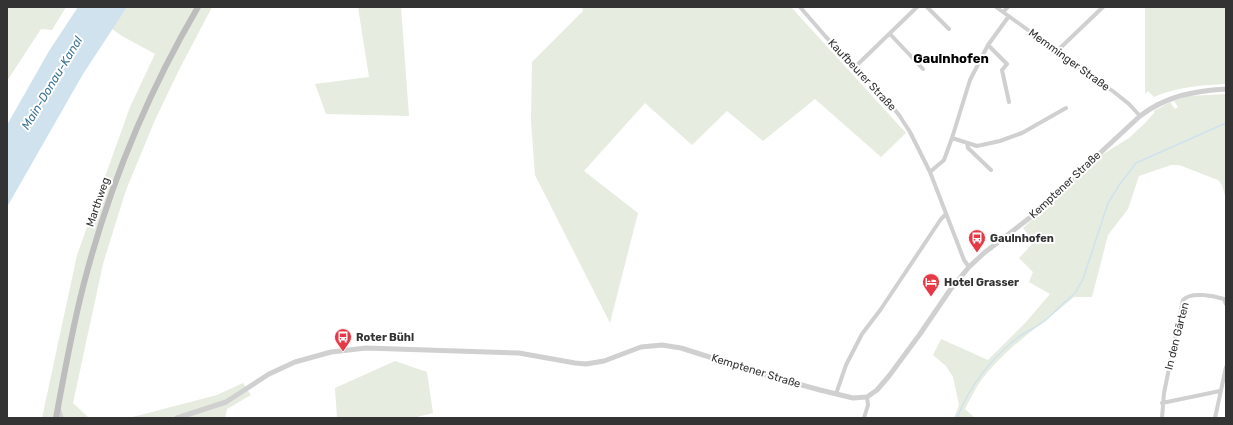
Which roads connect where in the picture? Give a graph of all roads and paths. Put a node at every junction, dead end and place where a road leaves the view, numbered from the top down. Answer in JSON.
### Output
{"nodes":[{"id":1,"x":198,"y":7,"type":"edge"},
{"id":2,"x":800,"y":7,"type":"edge"},
{"id":3,"x":917,"y":7,"type":"edge"},
{"id":4,"x":927,"y":7,"type":"edge"},
{"id":5,"x":996,"y":7,"type":"edge"},
{"id":6,"x":1008,"y":7,"type":"edge"},
{"id":7,"x":1103,"y":7,"type":"edge"},
{"id":8,"x":1003,"y":12,"type":"junction"},
{"id":9,"x":1008,"y":16,"type":"junction"},
{"id":10,"x":949,"y":29,"type":"dead end"},
{"id":11,"x":890,"y":34,"type":"junction"},
{"id":12,"x":988,"y":45,"type":"junction"},
{"id":13,"x":1057,"y":51,"type":"junction"},
{"id":14,"x":854,"y":67,"type":"junction"},
{"id":15,"x":922,"y":69,"type":"dead end"},
{"id":16,"x":1226,"y":90,"type":"edge"},
{"id":17,"x":1009,"y":102,"type":"dead end"},
{"id":18,"x":1066,"y":108,"type":"dead end"},
{"id":19,"x":1140,"y":116,"type":"junction"},
{"id":20,"x":952,"y":138,"type":"junction"},
{"id":21,"x":967,"y":143,"type":"junction"},
{"id":22,"x":991,"y":170,"type":"dead end"},
{"id":23,"x":930,"y":172,"type":"junction"},
{"id":24,"x":946,"y":214,"type":"junction"},
{"id":25,"x":969,"y":268,"type":"junction"},
{"id":26,"x":1226,"y":304,"type":"edge"},
{"id":27,"x":1226,"y":367,"type":"edge"},
{"id":28,"x":1220,"y":391,"type":"junction"},
{"id":29,"x":836,"y":394,"type":"junction"},
{"id":30,"x":867,"y":398,"type":"junction"},
{"id":31,"x":1162,"y":403,"type":"junction"},
{"id":32,"x":58,"y":408,"type":"junction"},
{"id":33,"x":56,"y":418,"type":"edge"},
{"id":34,"x":62,"y":418,"type":"edge"},
{"id":35,"x":176,"y":418,"type":"edge"},
{"id":36,"x":864,"y":418,"type":"edge"},
{"id":37,"x":1162,"y":418,"type":"edge"},
{"id":38,"x":1215,"y":418,"type":"edge"}],
"edges":[{"from":1,"to":32,"type":"main road","name":"Marthweg"},
{"from":2,"to":14,"type":"street","name":"Kaufbeurer Straße"},
{"from":3,"to":11,"type":"street"},
{"from":4,"to":10,"type":"street"},
{"from":5,"to":8,"type":"street","name":"Memminger Straße"},
{"from":6,"to":8,"type":"street"},
{"from":7,"to":13,"type":"street"},
{"from":8,"to":9,"type":"street","name":"Memminger Straße"},
{"from":9,"to":12,"type":"street"},
{"from":9,"to":13,"type":"street","name":"Memminger Straße"},
{"from":11,"to":14,"type":"street"},
{"from":11,"to":15,"type":"street"},
{"from":12,"to":17,"type":"street"},
{"from":12,"to":20,"type":"street"},
{"from":13,"to":19,"type":"street","name":"Memminger Straße"},
{"from":14,"to":23,"type":"street","name":"Kaufbeurer Straße"},
{"from":16,"to":19,"type":"street","name":"Kemptener Straße"},
{"from":18,"to":21,"type":"street"},
{"from":19,"to":25,"type":"street","name":"Kemptener Straße"},
{"from":20,"to":21,"type":"street"},
{"from":20,"to":23,"type":"street"},
{"from":21,"to":22,"type":"street"},
{"from":23,"to":24,"type":"street","name":"Kaufbeurer Straße"},
{"from":24,"to":25,"type":"street","name":"Kaufbeurer Straße"},
{"from":24,"to":29,"type":"street"},
{"from":25,"to":30,"type":"street","name":"Kemptener Straße"},
{"from":26,"to":31,"type":"street","name":"In den Gärten"},
{"from":27,"to":28,"type":"street"},
{"from":28,"to":31,"type":"street"},
{"from":28,"to":38,"type":"street"},
{"from":29,"to":30,"type":"street","name":"Kemptener Straße"},
{"from":29,"to":35,"type":"street","name":"Kemptener Straße"},
{"from":30,"to":36,"type":"street"},
{"from":31,"to":37,"type":"street","name":"In den Gärten"},
{"from":32,"to":33,"type":"main road","name":"Marthweg"},
{"from":32,"to":34,"type":"street"}]}
